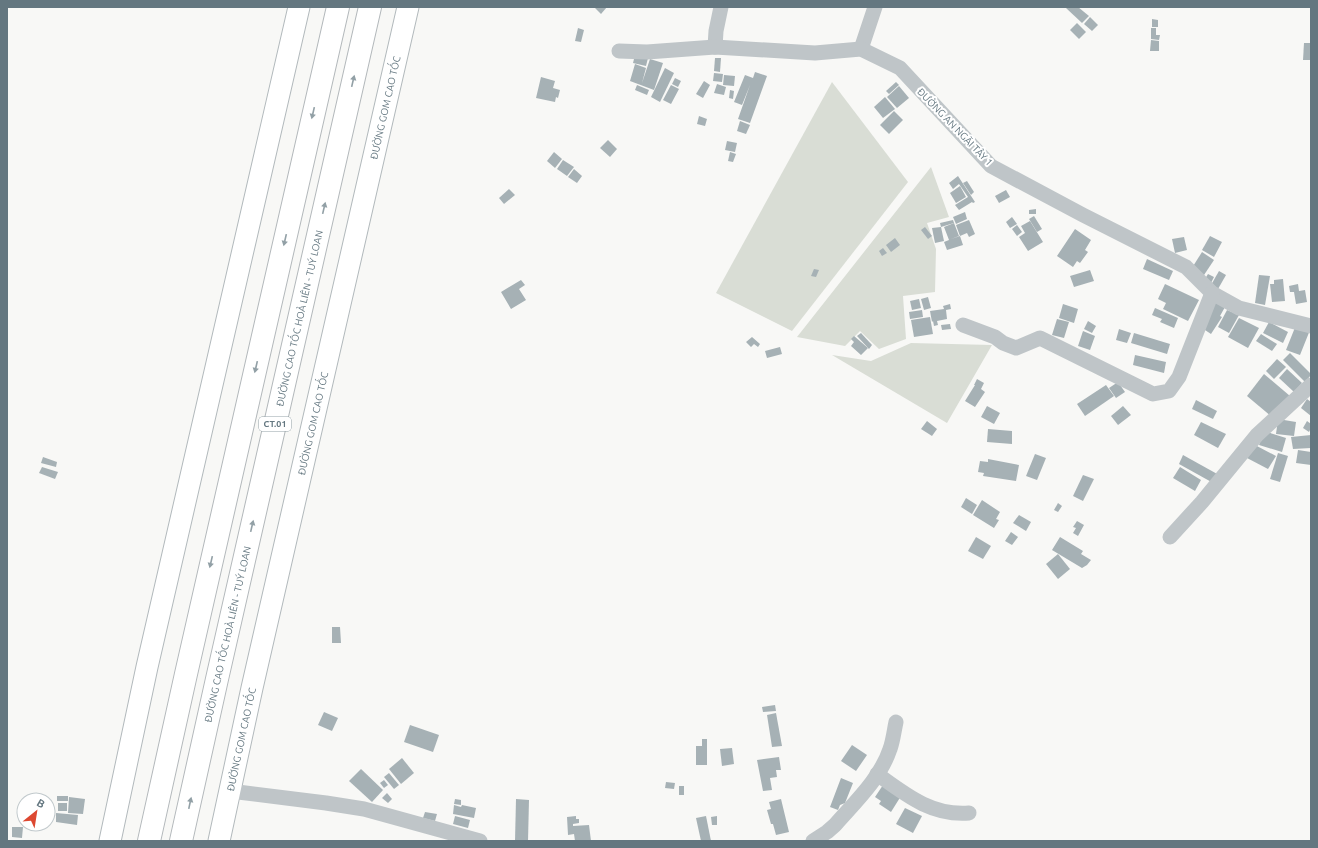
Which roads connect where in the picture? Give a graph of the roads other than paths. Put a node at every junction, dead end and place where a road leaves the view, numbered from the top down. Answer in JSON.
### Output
{"nodes":[{"id":1,"x":299,"y":7,"type":"edge"},
{"id":2,"x":338,"y":7,"type":"edge"},
{"id":3,"x":370,"y":7,"type":"edge"},
{"id":4,"x":408,"y":7,"type":"edge"},
{"id":5,"x":721,"y":7,"type":"edge"},
{"id":6,"x":875,"y":7,"type":"edge"},
{"id":7,"x":715,"y":47,"type":"junction"},
{"id":8,"x":861,"y":49,"type":"junction"},
{"id":9,"x":619,"y":51,"type":"dead end"},
{"id":10,"x":1212,"y":293,"type":"junction"},
{"id":11,"x":963,"y":325,"type":"dead end"},
{"id":12,"x":1311,"y":326,"type":"edge"},
{"id":13,"x":1311,"y":385,"type":"edge"},
{"id":14,"x":1170,"y":537,"type":"dead end"},
{"id":15,"x":896,"y":722,"type":"dead end"},
{"id":16,"x":877,"y":774,"type":"junction"},
{"id":17,"x":230,"y":792,"type":"junction"},
{"id":18,"x":969,"y":813,"type":"dead end"},
{"id":19,"x":110,"y":841,"type":"edge"},
{"id":20,"x":149,"y":841,"type":"edge"},
{"id":21,"x":181,"y":841,"type":"edge"},
{"id":22,"x":220,"y":841,"type":"edge"},
{"id":23,"x":480,"y":841,"type":"edge"},
{"id":24,"x":813,"y":841,"type":"edge"}],
"edges":[{"from":1,"to":19,"type":"main road"},
{"from":2,"to":20,"type":"highway","number":"CT.01","one_way":true},
{"from":21,"to":3,"type":"highway","name":"ĐƯỜNG CAO TỐC HOÀ LIÊN - TUÝ LOAN","number":"CT.01","one_way":true},
{"from":4,"to":17,"type":"main road","name":"ĐƯỜNG GOM CAO TỐC"},
{"from":5,"to":7,"type":"street"},
{"from":6,"to":8,"type":"street"},
{"from":7,"to":8,"type":"street"},
{"from":7,"to":9,"type":"street"},
{"from":8,"to":10,"type":"street","name":"ĐƯỜNG AN NGÃI TÂY 1"},
{"from":10,"to":11,"type":"street"},
{"from":10,"to":12,"type":"street","name":"ĐƯỜNG AN NGÃI TÂY 1"},
{"from":13,"to":14,"type":"street"},
{"from":15,"to":16,"type":"street"},
{"from":16,"to":18,"type":"street"},
{"from":16,"to":24,"type":"street"},
{"from":17,"to":22,"type":"main road","name":"ĐƯỜNG GOM CAO TỐC"},
{"from":17,"to":23,"type":"street"}]}
